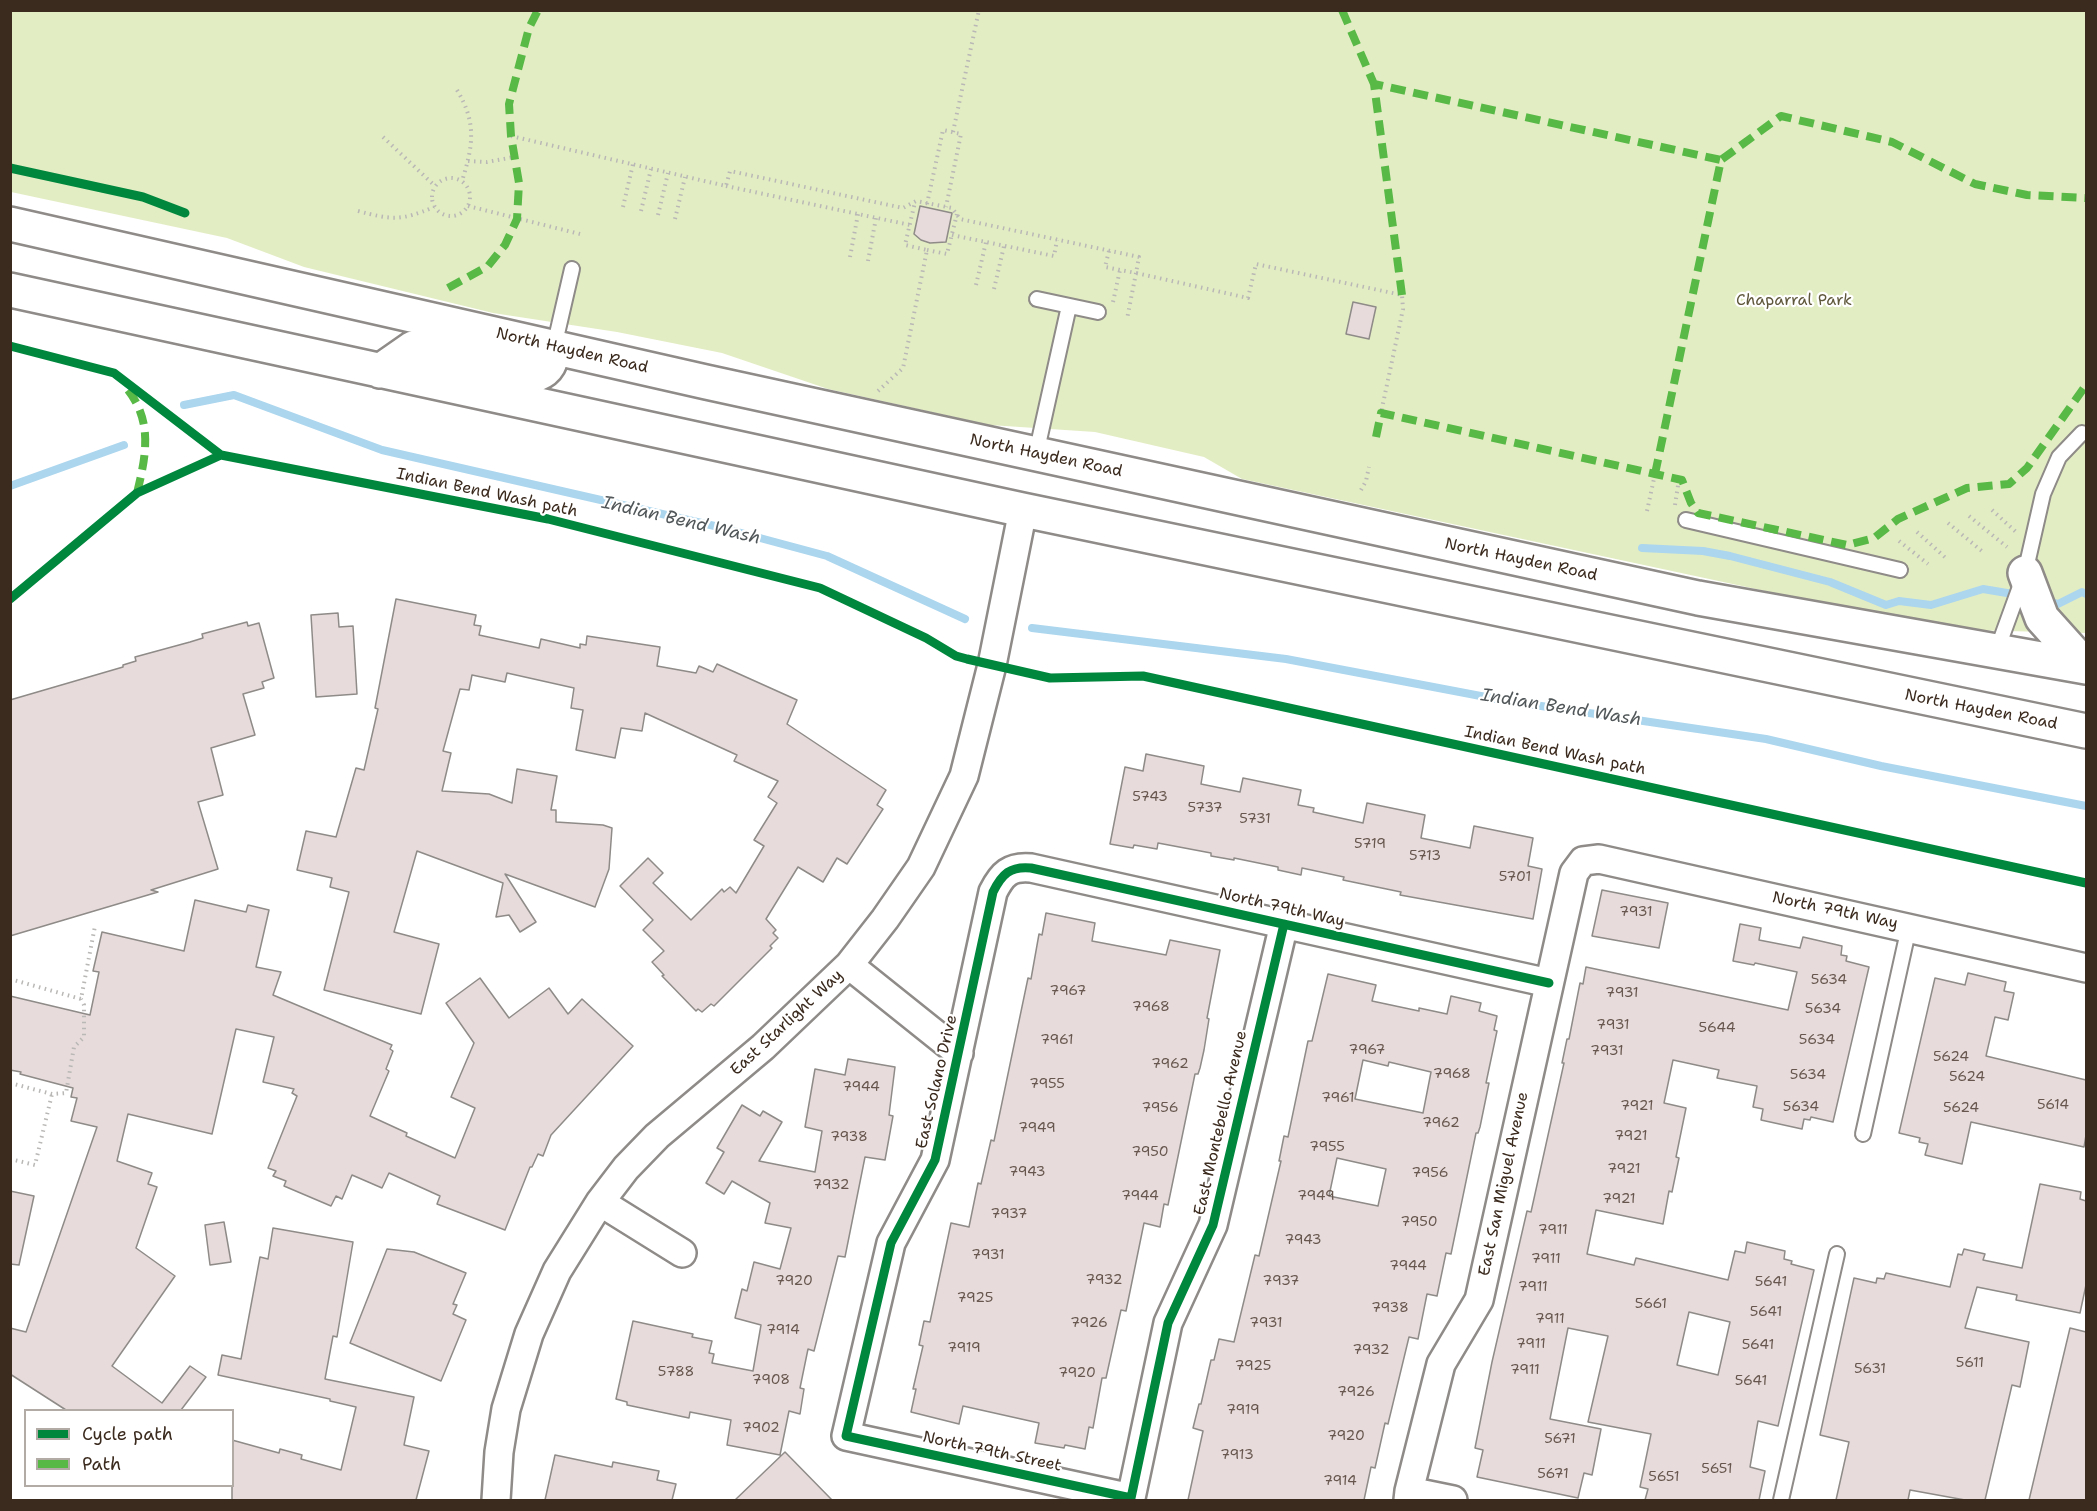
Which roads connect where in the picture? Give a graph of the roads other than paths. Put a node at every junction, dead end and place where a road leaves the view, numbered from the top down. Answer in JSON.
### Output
{"nodes":[{"id":1,"x":10,"y":224,"type":"edge"},
{"id":2,"x":572,"y":269,"type":"dead end"},
{"id":3,"x":10,"y":290,"type":"edge"},
{"id":4,"x":1037,"y":299,"type":"dead end"},
{"id":5,"x":1069,"y":306,"type":"junction"},
{"id":6,"x":1098,"y":312,"type":"dead end"},
{"id":7,"x":554,"y":348,"type":"junction"},
{"id":8,"x":380,"y":371,"type":"junction"},
{"id":9,"x":2082,"y":434,"type":"dead end"},
{"id":10,"x":1036,"y":454,"type":"junction"},
{"id":11,"x":1023,"y":510,"type":"junction"},
{"id":12,"x":1686,"y":520,"type":"dead end"},
{"id":13,"x":2016,"y":560,"type":"junction"},
{"id":14,"x":1900,"y":570,"type":"dead end"},
{"id":15,"x":1996,"y":652,"type":"junction"},
{"id":16,"x":2086,"y":667,"type":"edge"},
{"id":17,"x":2086,"y":731,"type":"edge"},
{"id":18,"x":1583,"y":861,"type":"joint"},
{"id":19,"x":1009,"y":871,"type":"joint"},
{"id":20,"x":1284,"y":924,"type":"junction"},
{"id":21,"x":1909,"y":927,"type":"junction"},
{"id":22,"x":849,"y":965,"type":"junction"},
{"id":23,"x":2086,"y":968,"type":"edge"},
{"id":24,"x":1549,"y":983,"type":"junction"},
{"id":25,"x":959,"y":1053,"type":"junction"},
{"id":26,"x":1863,"y":1134,"type":"dead end"},
{"id":27,"x":600,"y":1202,"type":"junction"},
{"id":28,"x":682,"y":1253,"type":"dead end"},
{"id":29,"x":1837,"y":1254,"type":"dead end"},
{"id":30,"x":846,"y":1436,"type":"joint"},
{"id":31,"x":1408,"y":1496,"type":"edge"},
{"id":32,"x":1131,"y":1498,"type":"joint"},
{"id":33,"x":496,"y":1500,"type":"edge"},
{"id":34,"x":1453,"y":1500,"type":"edge"},
{"id":35,"x":1780,"y":1500,"type":"edge"}],
"edges":[{"from":1,"to":7,"type":"main road","name":"North Hayden Road"},
{"from":2,"to":7,"type":"lane"},
{"from":3,"to":8,"type":"main road","name":"North Hayden Road"},
{"from":4,"to":5,"type":"lane"},
{"from":5,"to":6,"type":"lane"},
{"from":5,"to":10,"type":"lane"},
{"from":7,"to":8,"type":"main road"},
{"from":7,"to":10,"type":"main road","name":"North Hayden Road"},
{"from":8,"to":11,"type":"main road","name":"North Hayden Road"},
{"from":9,"to":13,"type":"lane"},
{"from":10,"to":15,"type":"main road","name":"North Hayden Road"},
{"from":11,"to":17,"type":"main road","name":"North Hayden Road"},
{"from":11,"to":22,"type":"street","name":"East Starlight Way"},
{"from":12,"to":14,"type":"lane"},
{"from":13,"to":15,"type":"lane"},
{"from":13,"to":16,"type":"main road"},
{"from":15,"to":16,"type":"main road","name":"North Hayden Road"},
{"from":18,"to":21,"type":"street","name":"North 79th Way"},
{"from":18,"to":24,"type":"street","name":"East San Miguel Avenue"},
{"from":19,"to":20,"type":"street","name":"North 79th Way"},
{"from":19,"to":25,"type":"street","name":"East Solano Drive"},
{"from":20,"to":24,"type":"street","name":"North 79th Way"},
{"from":20,"to":32,"type":"street","name":"East Montebello Avenue"},
{"from":21,"to":23,"type":"street","name":"North 79th Way"},
{"from":21,"to":26,"type":"lane"},
{"from":22,"to":25,"type":"street"},
{"from":22,"to":27,"type":"street","name":"East Starlight Way"},
{"from":24,"to":31,"type":"street","name":"East San Miguel Avenue"},
{"from":25,"to":30,"type":"street","name":"East Solano Drive"},
{"from":27,"to":28,"type":"street"},
{"from":27,"to":33,"type":"street","name":"East Starlight Way"},
{"from":29,"to":35,"type":"lane"},
{"from":30,"to":32,"type":"street","name":"North 79th Street"},
{"from":31,"to":34,"type":"street"}]}
